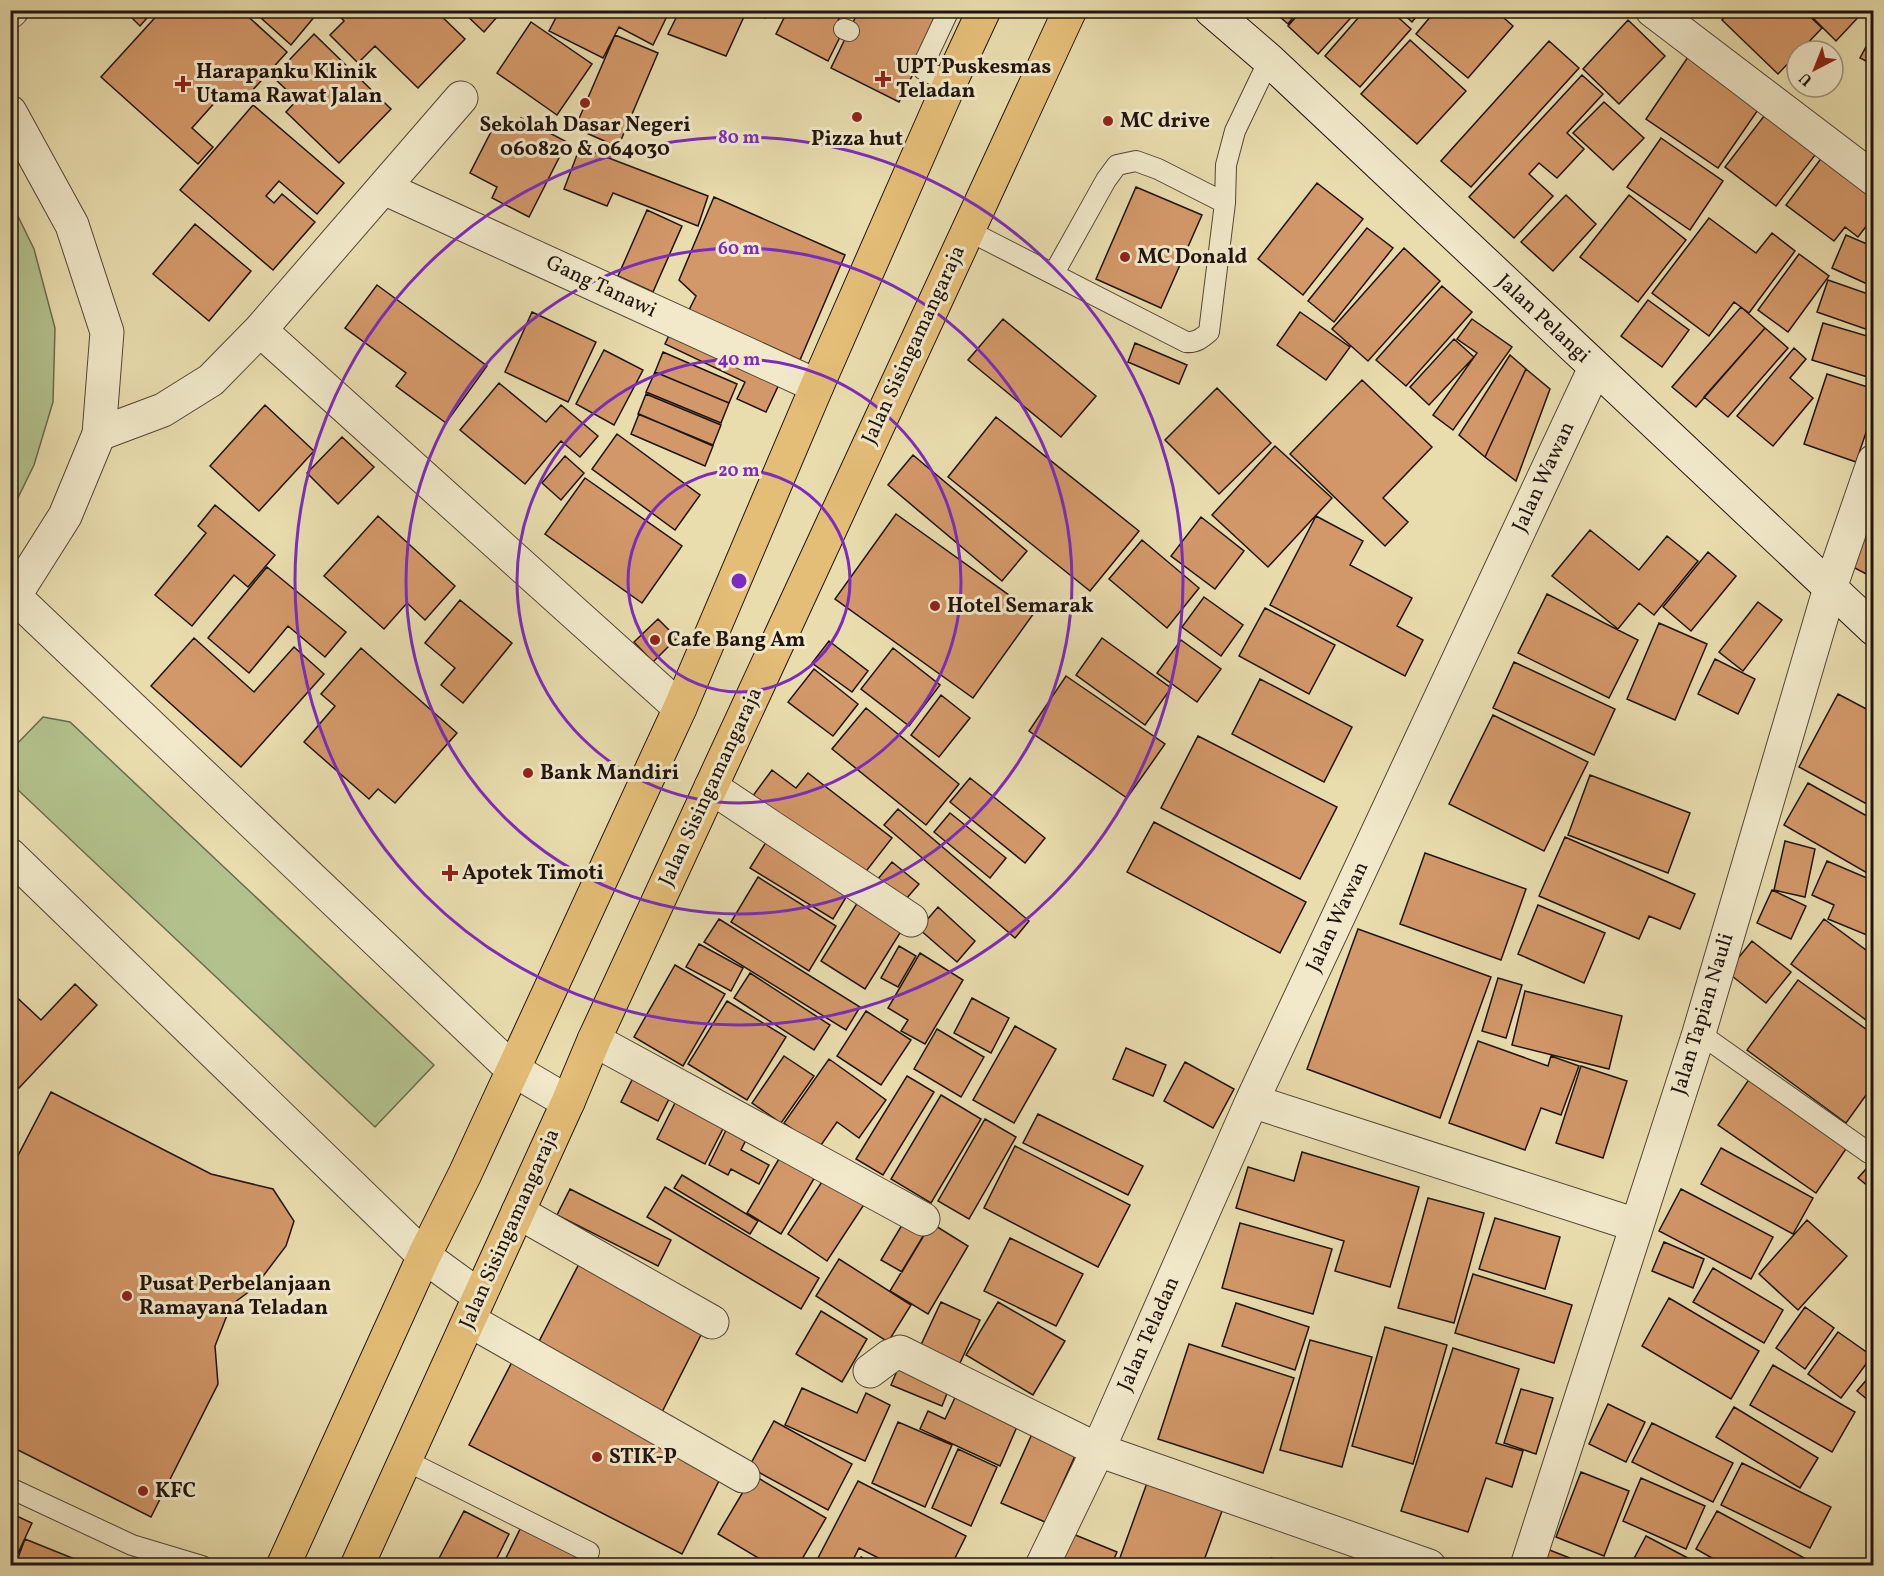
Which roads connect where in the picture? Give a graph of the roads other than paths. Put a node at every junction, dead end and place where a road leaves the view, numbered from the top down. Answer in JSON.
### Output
{"nodes":[{"id":1,"x":948,"y":10,"type":"edge"},
{"id":2,"x":984,"y":10,"type":"edge"},
{"id":3,"x":1070,"y":10,"type":"edge"},
{"id":4,"x":1211,"y":10,"type":"edge"},
{"id":5,"x":1652,"y":10,"type":"edge"},
{"id":6,"x":1269,"y":60,"type":"junction"},
{"id":7,"x":950,"y":83,"type":"junction"},
{"id":8,"x":461,"y":98,"type":"dead end"},
{"id":9,"x":10,"y":112,"type":"edge"},
{"id":10,"x":1874,"y":179,"type":"edge"},
{"id":11,"x":384,"y":188,"type":"junction"},
{"id":12,"x":1225,"y":203,"type":"junction"},
{"id":13,"x":968,"y":230,"type":"junction"},
{"id":14,"x":1054,"y":273,"type":"junction"},
{"id":15,"x":260,"y":330,"type":"junction"},
{"id":16,"x":1595,"y":368,"type":"junction"},
{"id":17,"x":817,"y":386,"type":"junction"},
{"id":18,"x":99,"y":434,"type":"junction"},
{"id":19,"x":1874,"y":461,"type":"edge"},
{"id":20,"x":1830,"y":588,"type":"junction"},
{"id":21,"x":13,"y":600,"type":"edge"},
{"id":22,"x":1874,"y":628,"type":"edge"},
{"id":23,"x":680,"y":708,"type":"junction"},
{"id":24,"x":711,"y":787,"type":"junction"},
{"id":25,"x":10,"y":855,"type":"edge"},
{"id":26,"x":911,"y":920,"type":"dead end"},
{"id":27,"x":1699,"y":1033,"type":"junction"},
{"id":28,"x":594,"y":1040,"type":"junction"},
{"id":29,"x":512,"y":1069,"type":"junction"},
{"id":30,"x":1252,"y":1101,"type":"junction"},
{"id":31,"x":568,"y":1102,"type":"junction"},
{"id":32,"x":1869,"y":1153,"type":"dead end"},
{"id":33,"x":519,"y":1212,"type":"junction"},
{"id":34,"x":923,"y":1219,"type":"dead end"},
{"id":35,"x":1635,"y":1226,"type":"junction"},
{"id":36,"x":424,"y":1256,"type":"junction"},
{"id":37,"x":474,"y":1308,"type":"junction"},
{"id":38,"x":712,"y":1322,"type":"dead end"},
{"id":39,"x":870,"y":1371,"type":"dead end"},
{"id":40,"x":1098,"y":1450,"type":"junction"},
{"id":41,"x":405,"y":1460,"type":"junction"},
{"id":42,"x":743,"y":1476,"type":"dead end"},
{"id":43,"x":10,"y":1488,"type":"edge"},
{"id":44,"x":589,"y":1552,"type":"dead end"},
{"id":45,"x":202,"y":1566,"type":"edge"},
{"id":46,"x":283,"y":1566,"type":"edge"},
{"id":47,"x":357,"y":1566,"type":"edge"},
{"id":48,"x":1042,"y":1566,"type":"edge"},
{"id":49,"x":1430,"y":1566,"type":"edge"},
{"id":50,"x":1527,"y":1566,"type":"edge"}],
"edges":[{"from":1,"to":7,"type":"lane"},
{"from":2,"to":7,"type":"main road"},
{"from":3,"to":13,"type":"main road","name":"Jalan Sisingamangaraja"},
{"from":4,"to":6,"type":"street","name":"Jalan Pelangi"},
{"from":5,"to":10,"type":"street"},
{"from":6,"to":12,"type":"lane"},
{"from":6,"to":16,"type":"street","name":"Jalan Pelangi"},
{"from":7,"to":17,"type":"main road"},
{"from":8,"to":11,"type":"street"},
{"from":9,"to":18,"type":"street"},
{"from":11,"to":15,"type":"street"},
{"from":11,"to":17,"type":"street","name":"Gang Tanawi"},
{"from":12,"to":14,"type":"lane"},
{"from":12,"to":14,"type":"lane"},
{"from":13,"to":14,"type":"lane"},
{"from":13,"to":24,"type":"main road","name":"Jalan Sisingamangaraja"},
{"from":15,"to":18,"type":"street"},
{"from":15,"to":23,"type":"street"},
{"from":16,"to":20,"type":"street","name":"Jalan Pelangi"},
{"from":16,"to":30,"type":"street","name":"Jalan Wawan"},
{"from":17,"to":23,"type":"main road"},
{"from":18,"to":21,"type":"street"},
{"from":19,"to":20,"type":"street","name":"Jalan Tapian Nauli"},
{"from":20,"to":22,"type":"street","name":"Jalan Pelangi"},
{"from":20,"to":27,"type":"street","name":"Jalan Tapian Nauli"},
{"from":21,"to":29,"type":"street"},
{"from":23,"to":29,"type":"main road"},
{"from":24,"to":26,"type":"street"},
{"from":24,"to":28,"type":"main road","name":"Jalan Sisingamangaraja"},
{"from":25,"to":36,"type":"street"},
{"from":27,"to":32,"type":"lane"},
{"from":27,"to":35,"type":"street","name":"Jalan Tapian Nauli"},
{"from":28,"to":31,"type":"main road","name":"Jalan Sisingamangaraja"},
{"from":28,"to":34,"type":"street"},
{"from":29,"to":31,"type":"street"},
{"from":29,"to":36,"type":"main road"},
{"from":30,"to":35,"type":"street"},
{"from":30,"to":40,"type":"street","name":"Jalan Teladan"},
{"from":31,"to":33,"type":"main road","name":"Jalan Sisingamangaraja"},
{"from":33,"to":37,"type":"main road","name":"Jalan Sisingamangaraja"},
{"from":33,"to":38,"type":"street"},
{"from":35,"to":50,"type":"street","name":"Jalan Tapian Nauli"},
{"from":36,"to":37,"type":"street"},
{"from":36,"to":46,"type":"main road"},
{"from":37,"to":41,"type":"main road","name":"Jalan Sisingamangaraja"},
{"from":37,"to":42,"type":"street"},
{"from":39,"to":40,"type":"street"},
{"from":40,"to":48,"type":"street","name":"Jalan Teladan"},
{"from":40,"to":49,"type":"street"},
{"from":41,"to":44,"type":"lane"},
{"from":41,"to":47,"type":"main road","name":"Jalan Sisingamangaraja"},
{"from":43,"to":45,"type":"lane"}]}
